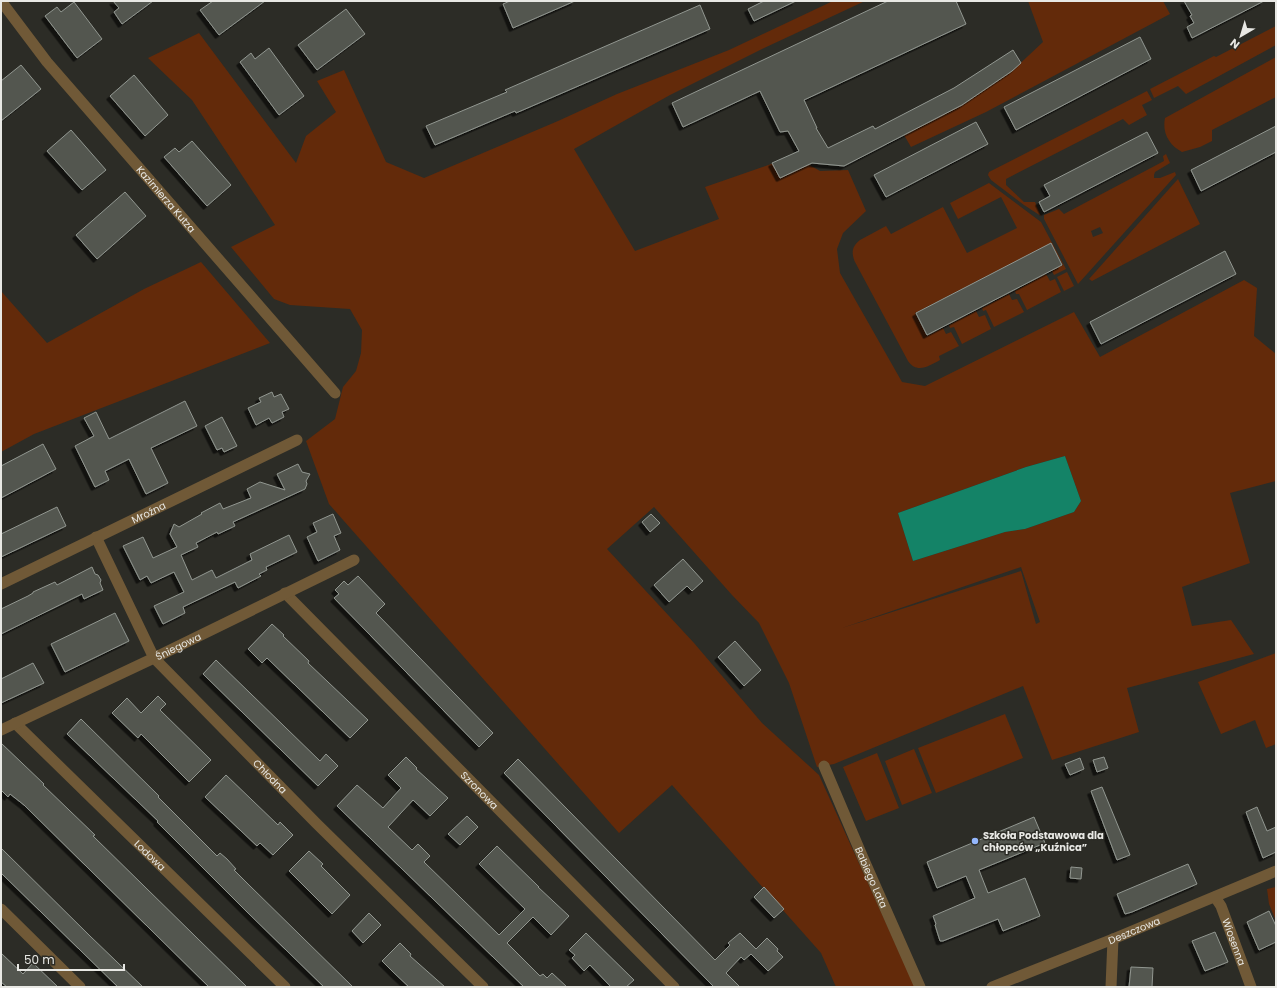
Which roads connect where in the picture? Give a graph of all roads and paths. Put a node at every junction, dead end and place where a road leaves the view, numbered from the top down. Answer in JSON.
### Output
{"nodes":[{"id":1,"x":1,"y":1,"type":"edge"},
{"id":2,"x":335,"y":393,"type":"dead end"},
{"id":3,"x":296,"y":440,"type":"dead end"},
{"id":4,"x":96,"y":537,"type":"junction"},
{"id":5,"x":354,"y":560,"type":"dead end"},
{"id":6,"x":1,"y":584,"type":"edge"},
{"id":7,"x":285,"y":593,"type":"junction"},
{"id":8,"x":154,"y":658,"type":"junction"},
{"id":9,"x":15,"y":723,"type":"junction"},
{"id":10,"x":1,"y":730,"type":"edge"},
{"id":11,"x":824,"y":766,"type":"dead end"},
{"id":12,"x":1276,"y":872,"type":"edge"},
{"id":13,"x":1216,"y":897,"type":"junction"},
{"id":14,"x":1,"y":909,"type":"edge"},
{"id":15,"x":1113,"y":939,"type":"junction"},
{"id":16,"x":80,"y":987,"type":"edge"},
{"id":17,"x":285,"y":987,"type":"edge"},
{"id":18,"x":483,"y":987,"type":"edge"},
{"id":19,"x":674,"y":987,"type":"edge"},
{"id":20,"x":920,"y":987,"type":"edge"},
{"id":21,"x":992,"y":987,"type":"edge"},
{"id":22,"x":1111,"y":987,"type":"edge"},
{"id":23,"x":1251,"y":987,"type":"edge"}],
"edges":[{"from":1,"to":2,"type":"street","name":"Kazimierza Kutza"},
{"from":3,"to":4,"type":"street","name":"Mroźna"},
{"from":4,"to":6,"type":"street","name":"Mroźna"},
{"from":4,"to":8,"type":"street","name":"Chłodna"},
{"from":5,"to":7,"type":"street","name":"Śniegowa"},
{"from":7,"to":8,"type":"street","name":"Śniegowa"},
{"from":7,"to":19,"type":"street","name":"Szronowa"},
{"from":8,"to":9,"type":"street","name":"Śniegowa"},
{"from":8,"to":18,"type":"street","name":"Chłodna"},
{"from":9,"to":10,"type":"street","name":"Śniegowa"},
{"from":9,"to":17,"type":"street","name":"Lodowa"},
{"from":11,"to":20,"type":"street","name":"Babiego Lata"},
{"from":12,"to":13,"type":"street","name":"Deszczowa"},
{"from":13,"to":15,"type":"street","name":"Deszczowa"},
{"from":13,"to":23,"type":"street","name":"Wiosenna"},
{"from":14,"to":16,"type":"street"},
{"from":15,"to":21,"type":"street","name":"Deszczowa"},
{"from":15,"to":22,"type":"street"}]}
